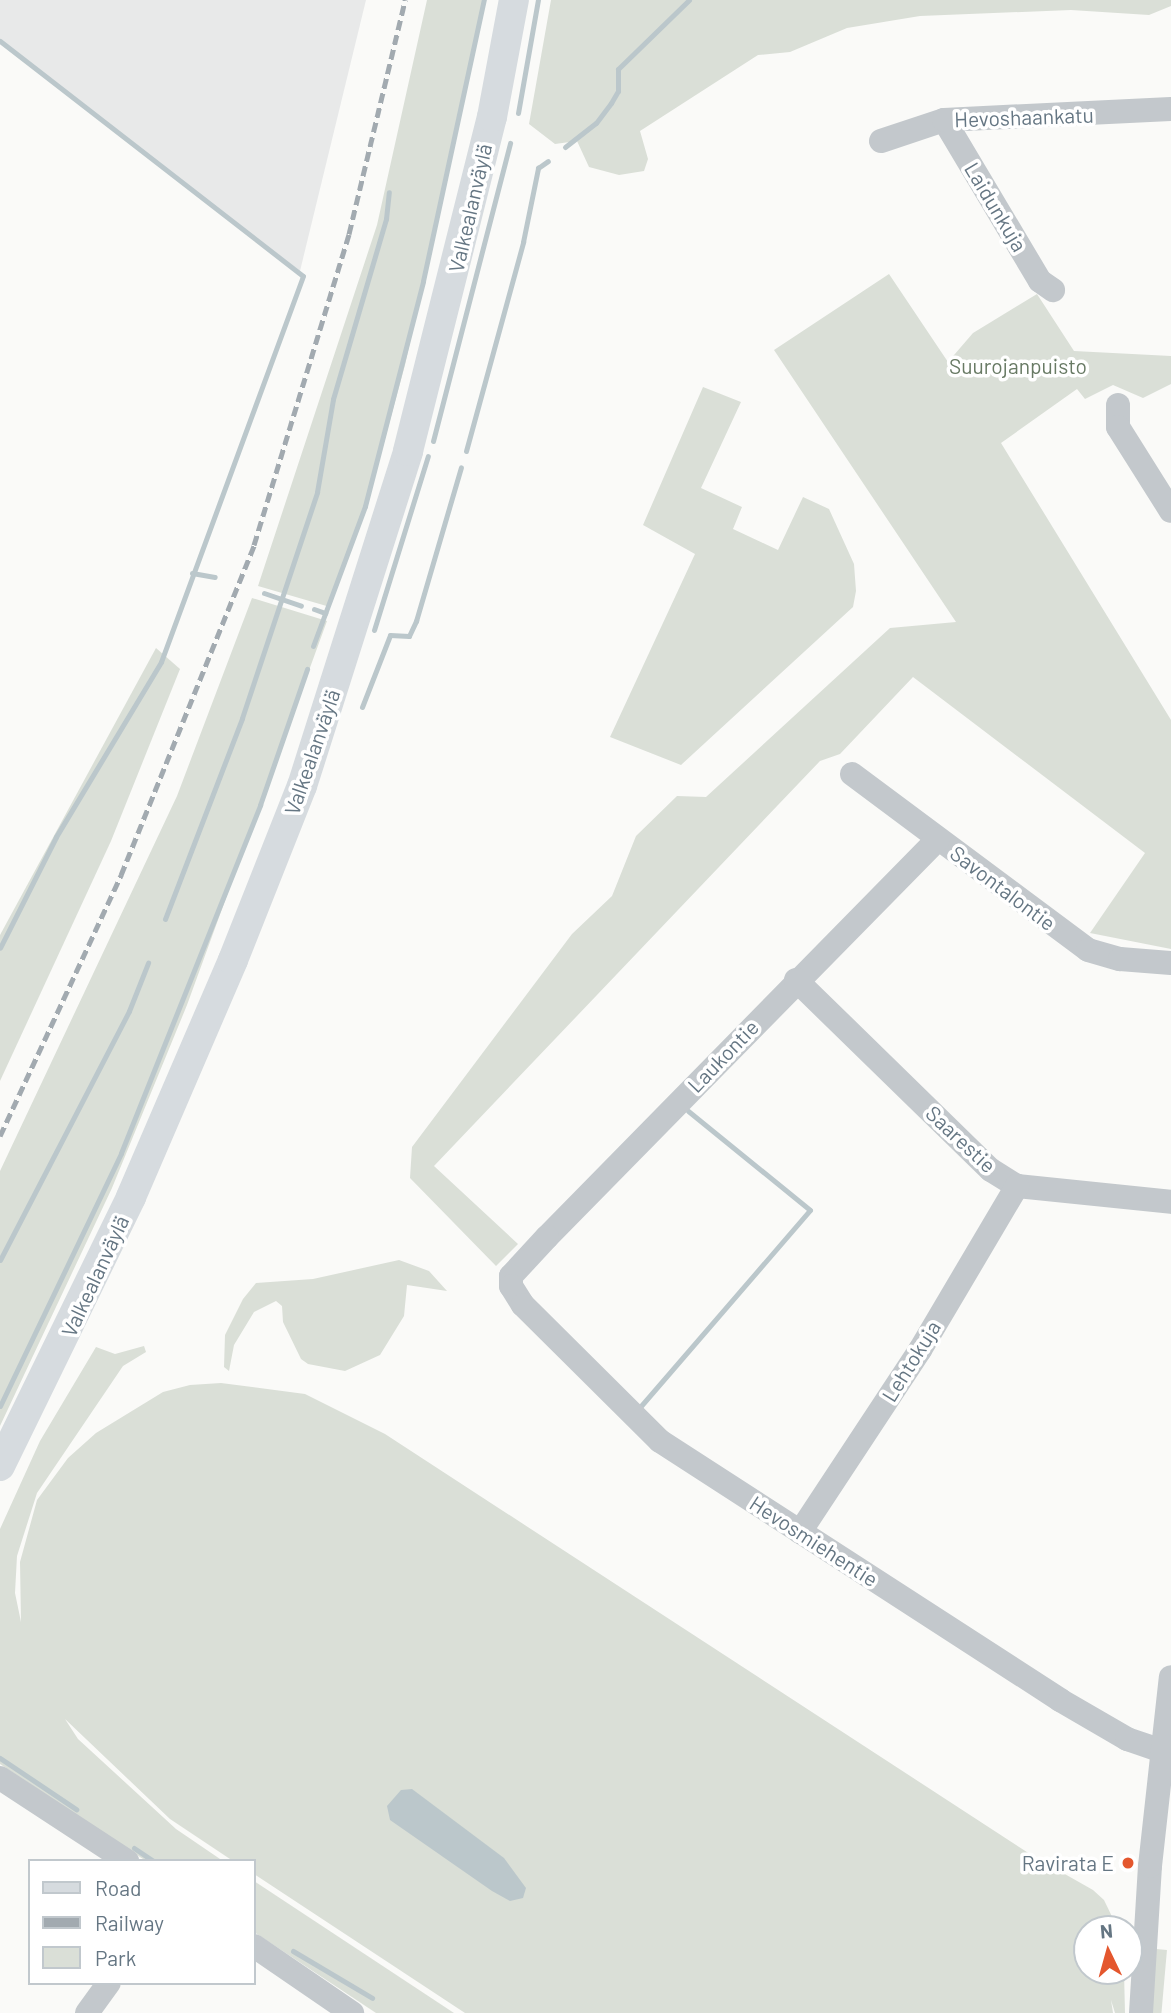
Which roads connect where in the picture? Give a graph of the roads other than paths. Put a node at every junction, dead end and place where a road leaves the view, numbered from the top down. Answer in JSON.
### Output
{"nodes":[{"id":1,"x":514,"y":0,"type":"edge"},
{"id":2,"x":1168,"y":114,"type":"edge"},
{"id":3,"x":943,"y":120,"type":"junction"},
{"id":4,"x":881,"y":141,"type":"dead end"},
{"id":5,"x":1054,"y":290,"type":"dead end"},
{"id":6,"x":1118,"y":405,"type":"dead end"},
{"id":7,"x":1171,"y":511,"type":"edge"},
{"id":8,"x":852,"y":774,"type":"dead end"},
{"id":9,"x":938,"y":839,"type":"junction"},
{"id":10,"x":1171,"y":964,"type":"edge"},
{"id":11,"x":796,"y":980,"type":"junction"},
{"id":12,"x":1017,"y":1186,"type":"junction"},
{"id":13,"x":1171,"y":1202,"type":"edge"},
{"id":14,"x":512,"y":1276,"type":"joint"},
{"id":15,"x":0,"y":1466,"type":"edge"},
{"id":16,"x":800,"y":1532,"type":"junction"},
{"id":17,"x":1171,"y":1677,"type":"edge"},
{"id":18,"x":1167,"y":1754,"type":"edge"},
{"id":19,"x":0,"y":1778,"type":"edge"},
{"id":20,"x":124,"y":1859,"type":"edge"},
{"id":21,"x":256,"y":1948,"type":"edge"},
{"id":22,"x":108,"y":1985,"type":"edge"},
{"id":23,"x":335,"y":2008,"type":"edge"},
{"id":24,"x":87,"y":2013,"type":"edge"},
{"id":25,"x":1141,"y":2013,"type":"edge"}],
"edges":[{"from":1,"to":15,"type":"main road","name":"Valkealanväylä"},
{"from":2,"to":3,"type":"street","name":"Hevoshaankatu"},
{"from":3,"to":4,"type":"street","name":"Hevoshaankatu"},
{"from":3,"to":5,"type":"street","name":"Laidunkuja"},
{"from":6,"to":7,"type":"street"},
{"from":8,"to":9,"type":"street","name":"Savontalontie"},
{"from":9,"to":10,"type":"street","name":"Savontalontie"},
{"from":9,"to":11,"type":"street","name":"Laukontie"},
{"from":11,"to":12,"type":"street","name":"Saarestie"},
{"from":11,"to":14,"type":"street","name":"Laukontie"},
{"from":12,"to":13,"type":"street","name":"Saarestie"},
{"from":12,"to":16,"type":"street","name":"Lehtokuja"},
{"from":14,"to":16,"type":"street","name":"Hevosmiehentie"},
{"from":16,"to":18,"type":"street","name":"Hevosmiehentie"},
{"from":17,"to":18,"type":"street"},
{"from":18,"to":25,"type":"street"},
{"from":19,"to":20,"type":"street"},
{"from":21,"to":23,"type":"street"},
{"from":22,"to":24,"type":"street"}]}
